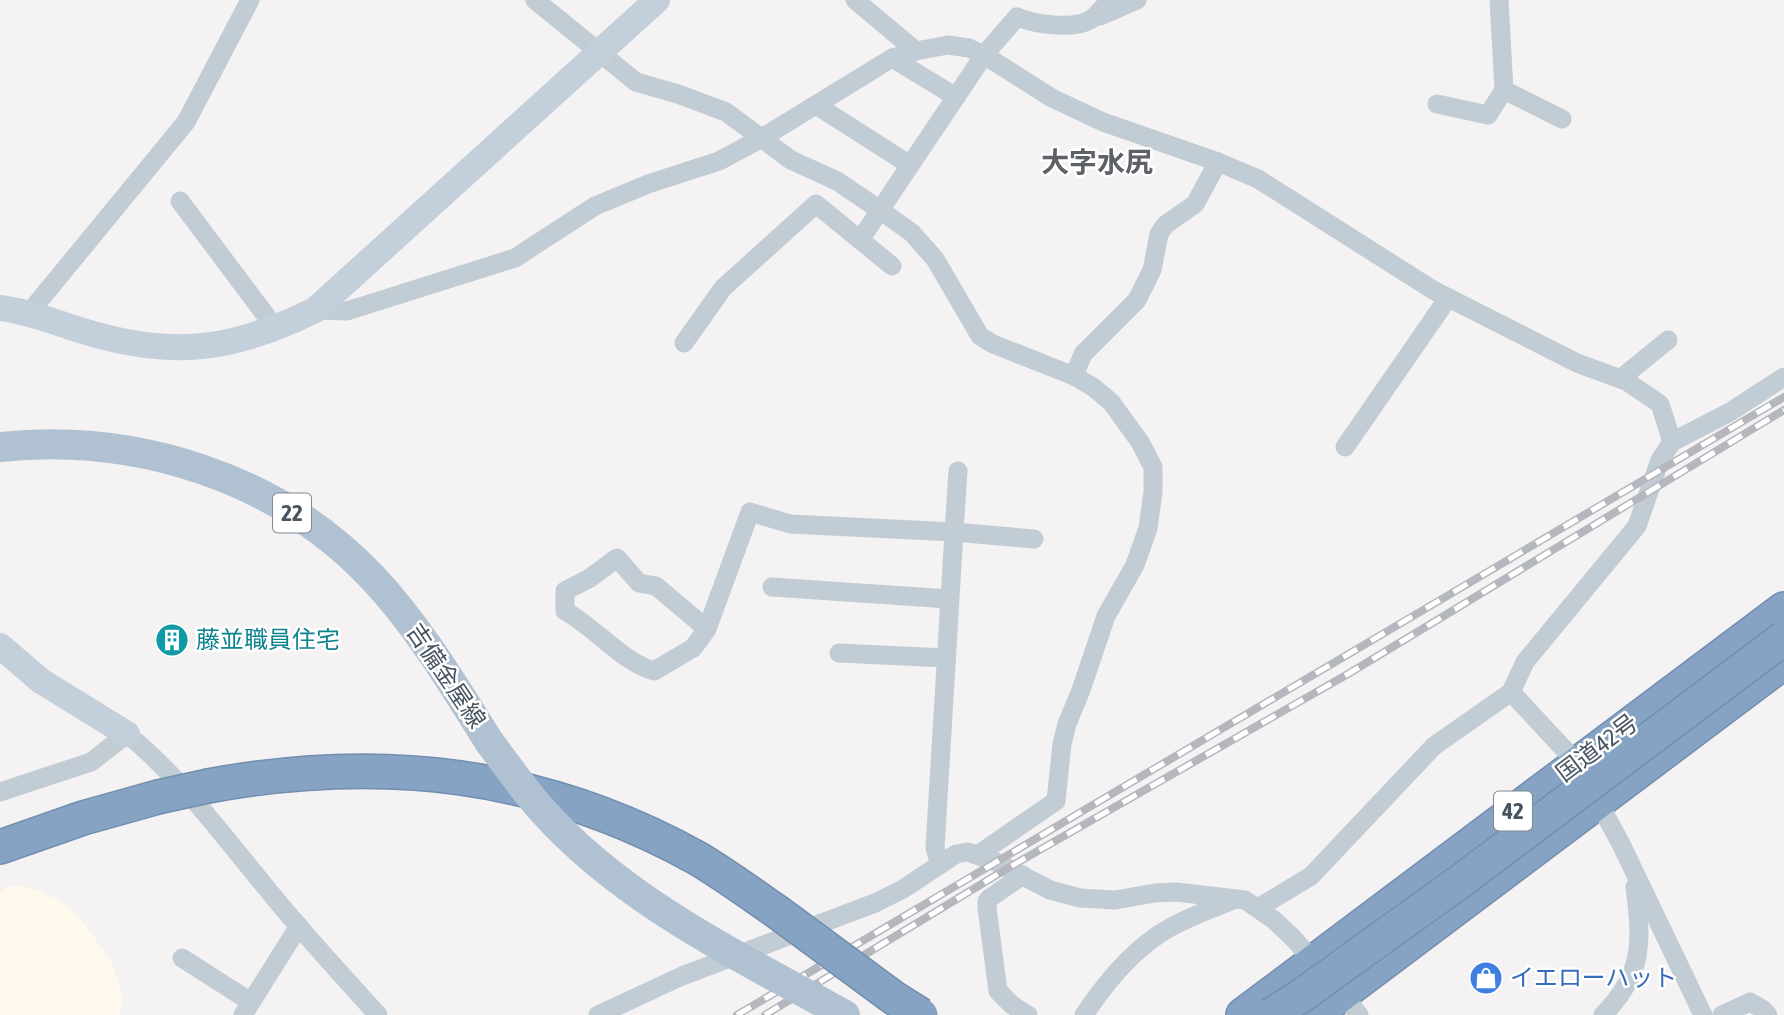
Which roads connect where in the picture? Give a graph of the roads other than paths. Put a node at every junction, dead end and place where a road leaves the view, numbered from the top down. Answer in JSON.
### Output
{"nodes":[{"id":1,"x":250,"y":0,"type":"edge"},
{"id":2,"x":535,"y":0,"type":"edge"},
{"id":3,"x":657,"y":0,"type":"edge"},
{"id":4,"x":855,"y":0,"type":"edge"},
{"id":5,"x":1110,"y":0,"type":"edge"},
{"id":6,"x":1137,"y":0,"type":"edge"},
{"id":7,"x":1499,"y":0,"type":"edge"},
{"id":8,"x":1089,"y":21,"type":"junction"},
{"id":9,"x":916,"y":51,"type":"junction"},
{"id":10,"x":598,"y":52,"type":"junction"},
{"id":11,"x":984,"y":55,"type":"junction"},
{"id":12,"x":892,"y":58,"type":"junction"},
{"id":13,"x":1504,"y":90,"type":"junction"},
{"id":14,"x":956,"y":97,"type":"junction"},
{"id":15,"x":1437,"y":104,"type":"dead end"},
{"id":16,"x":816,"y":105,"type":"junction"},
{"id":17,"x":1562,"y":118,"type":"dead end"},
{"id":18,"x":762,"y":138,"type":"junction"},
{"id":19,"x":1218,"y":162,"type":"junction"},
{"id":20,"x":911,"y":165,"type":"junction"},
{"id":21,"x":180,"y":201,"type":"dead end"},
{"id":22,"x":880,"y":209,"type":"junction"},
{"id":23,"x":860,"y":240,"type":"junction"},
{"id":24,"x":892,"y":266,"type":"dead end"},
{"id":25,"x":1448,"y":298,"type":"junction"},
{"id":26,"x":0,"y":308,"type":"edge"},
{"id":27,"x":315,"y":310,"type":"junction"},
{"id":28,"x":29,"y":313,"type":"junction"},
{"id":29,"x":276,"y":329,"type":"junction"},
{"id":30,"x":1668,"y":340,"type":"dead end"},
{"id":31,"x":684,"y":343,"type":"dead end"},
{"id":32,"x":1074,"y":376,"type":"junction"},
{"id":33,"x":1784,"y":377,"type":"edge"},
{"id":34,"x":1620,"y":379,"type":"junction"},
{"id":35,"x":1672,"y":442,"type":"junction"},
{"id":36,"x":0,"y":447,"type":"edge"},
{"id":37,"x":1345,"y":447,"type":"dead end"},
{"id":38,"x":958,"y":471,"type":"dead end"},
{"id":39,"x":954,"y":532,"type":"junction"},
{"id":40,"x":1034,"y":539,"type":"dead end"},
{"id":41,"x":772,"y":587,"type":"dead end"},
{"id":42,"x":949,"y":599,"type":"junction"},
{"id":43,"x":1784,"y":609,"type":"edge"},
{"id":44,"x":707,"y":629,"type":"junction"},
{"id":45,"x":1784,"y":638,"type":"edge"},
{"id":46,"x":0,"y":646,"type":"edge"},
{"id":47,"x":839,"y":653,"type":"dead end"},
{"id":48,"x":946,"y":658,"type":"junction"},
{"id":49,"x":1784,"y":663,"type":"edge"},
{"id":50,"x":1511,"y":692,"type":"junction"},
{"id":51,"x":127,"y":734,"type":"junction"},
{"id":52,"x":1577,"y":763,"type":"junction"},
{"id":53,"x":0,"y":792,"type":"edge"},
{"id":54,"x":1598,"y":801,"type":"junction"},
{"id":55,"x":0,"y":846,"type":"edge"},
{"id":56,"x":979,"y":854,"type":"junction"},
{"id":57,"x":940,"y":865,"type":"junction"},
{"id":58,"x":1633,"y":873,"type":"junction"},
{"id":59,"x":1023,"y":875,"type":"junction"},
{"id":60,"x":1236,"y":898,"type":"junction"},
{"id":61,"x":1258,"y":908,"type":"junction"},
{"id":62,"x":299,"y":926,"type":"junction"},
{"id":63,"x":183,"y":958,"type":"dead end"},
{"id":64,"x":1313,"y":961,"type":"junction"},
{"id":65,"x":1351,"y":1004,"type":"edge"},
{"id":66,"x":247,"y":1008,"type":"edge"},
{"id":67,"x":378,"y":1015,"type":"edge"},
{"id":68,"x":598,"y":1015,"type":"edge"},
{"id":69,"x":845,"y":1015,"type":"edge"},
{"id":70,"x":921,"y":1015,"type":"edge"},
{"id":71,"x":1028,"y":1015,"type":"edge"},
{"id":72,"x":1084,"y":1015,"type":"edge"},
{"id":73,"x":1244,"y":1015,"type":"edge"},
{"id":74,"x":1270,"y":1015,"type":"edge"},
{"id":75,"x":1314,"y":1015,"type":"edge"},
{"id":76,"x":1603,"y":1015,"type":"edge"},
{"id":77,"x":1703,"y":1015,"type":"edge"},
{"id":78,"x":1722,"y":1015,"type":"edge"},
{"id":79,"x":1768,"y":1015,"type":"edge"}],
"edges":[{"from":1,"to":28,"type":"street"},
{"from":2,"to":10,"type":"street"},
{"from":3,"to":10,"type":"street"},
{"from":4,"to":9,"type":"street"},
{"from":5,"to":8,"type":"street"},
{"from":6,"to":8,"type":"street"},
{"from":7,"to":13,"type":"street"},
{"from":8,"to":11,"type":"street"},
{"from":9,"to":11,"type":"street"},
{"from":9,"to":12,"type":"street"},
{"from":10,"to":18,"type":"street"},
{"from":10,"to":27,"type":"street"},
{"from":11,"to":14,"type":"street"},
{"from":11,"to":19,"type":"street"},
{"from":12,"to":14,"type":"street"},
{"from":12,"to":16,"type":"street"},
{"from":13,"to":15,"type":"street"},
{"from":13,"to":17,"type":"street"},
{"from":14,"to":20,"type":"street"},
{"from":16,"to":18,"type":"street"},
{"from":16,"to":20,"type":"street"},
{"from":18,"to":22,"type":"street"},
{"from":18,"to":27,"type":"street"},
{"from":19,"to":25,"type":"street"},
{"from":19,"to":32,"type":"street"},
{"from":20,"to":22,"type":"street"},
{"from":21,"to":29,"type":"street"},
{"from":22,"to":23,"type":"street"},
{"from":22,"to":32,"type":"street"},
{"from":23,"to":24,"type":"street"},
{"from":23,"to":31,"type":"street"},
{"from":25,"to":34,"type":"street"},
{"from":25,"to":37,"type":"street"},
{"from":26,"to":28,"type":"street"},
{"from":27,"to":29,"type":"street"},
{"from":28,"to":29,"type":"street"},
{"from":30,"to":34,"type":"street"},
{"from":32,"to":56,"type":"street"},
{"from":33,"to":35,"type":"street"},
{"from":34,"to":35,"type":"street"},
{"from":35,"to":50,"type":"street"},
{"from":36,"to":69,"type":"main road","name":"吉備金屋線","number":"22","bridge":true},
{"from":38,"to":39,"type":"street"},
{"from":39,"to":40,"type":"street"},
{"from":39,"to":42,"type":"street"},
{"from":39,"to":44,"type":"street"},
{"from":41,"to":42,"type":"street"},
{"from":42,"to":48,"type":"street"},
{"from":43,"to":52,"type":"highway","name":"国道42号","number":"42"},
{"from":44,"to":44,"type":"street"},
{"from":45,"to":74,"type":"highway","bridge":true},
{"from":46,"to":51,"type":"street"},
{"from":47,"to":48,"type":"street"},
{"from":48,"to":57,"type":"street"},
{"from":49,"to":54,"type":"highway","name":"国道42号","number":"42"},
{"from":50,"to":52,"type":"street"},
{"from":50,"to":61,"type":"street"},
{"from":51,"to":53,"type":"street"},
{"from":51,"to":62,"type":"street"},
{"from":52,"to":54,"type":"street"},
{"from":52,"to":64,"type":"highway","name":"国道42号","number":"42"},
{"from":54,"to":58,"type":"street"},
{"from":54,"to":65,"type":"highway","name":"国道42号","number":"42"},
{"from":55,"to":70,"type":"highway","bridge":true},
{"from":56,"to":57,"type":"street"},
{"from":56,"to":59,"type":"street"},
{"from":57,"to":68,"type":"street"},
{"from":58,"to":76,"type":"street"},
{"from":58,"to":77,"type":"street"},
{"from":59,"to":60,"type":"street"},
{"from":59,"to":71,"type":"street"},
{"from":60,"to":61,"type":"street"},
{"from":60,"to":72,"type":"street"},
{"from":61,"to":64,"type":"street"},
{"from":62,"to":66,"type":"street"},
{"from":62,"to":67,"type":"street"},
{"from":63,"to":66,"type":"street"},
{"from":64,"to":65,"type":"street"},
{"from":64,"to":73,"type":"highway","name":"国道42号","number":"42"},
{"from":65,"to":75,"type":"highway","name":"国道42号","number":"42"},
{"from":78,"to":79,"type":"street"}]}
